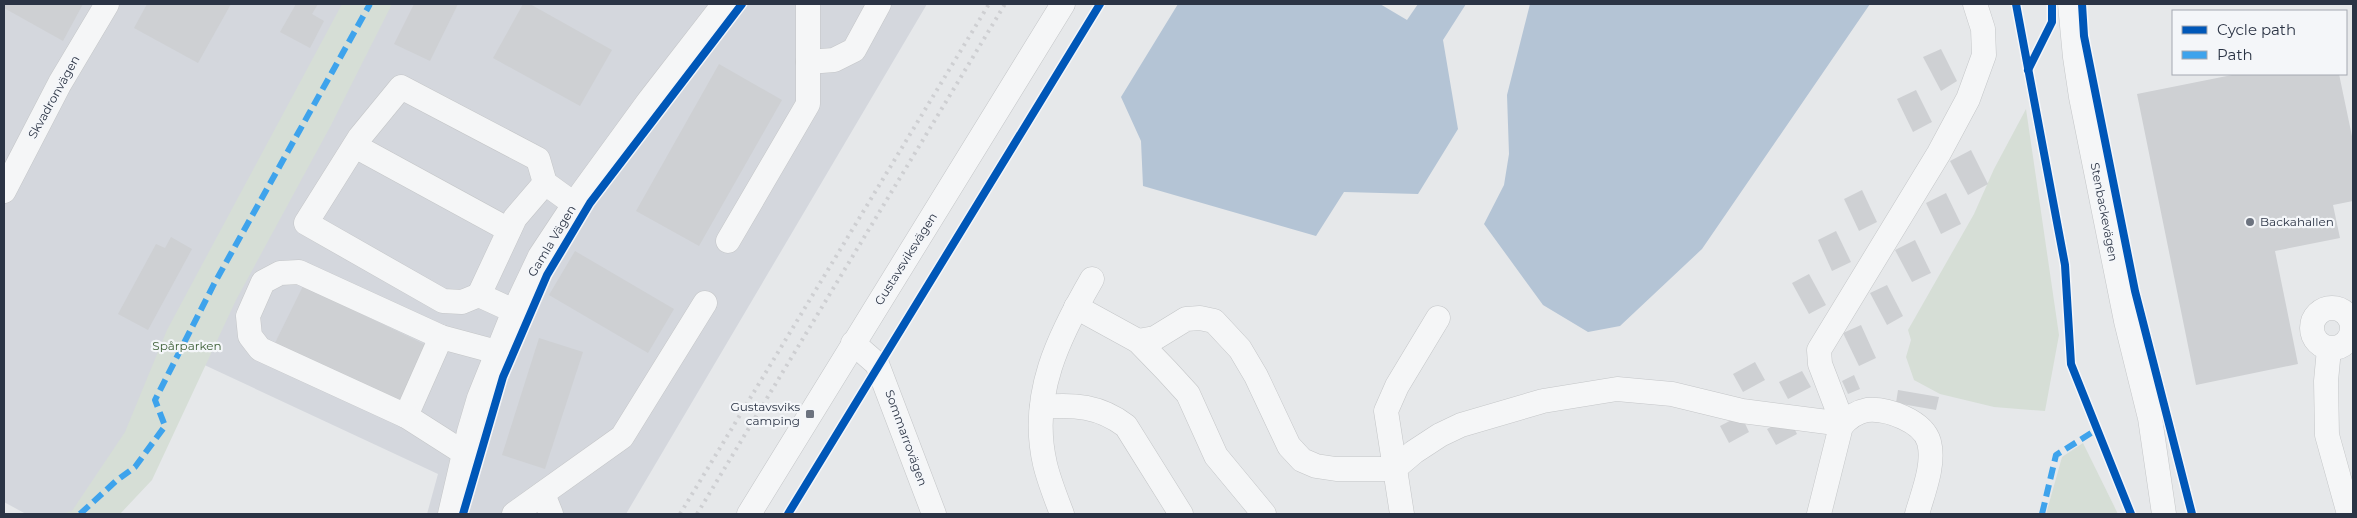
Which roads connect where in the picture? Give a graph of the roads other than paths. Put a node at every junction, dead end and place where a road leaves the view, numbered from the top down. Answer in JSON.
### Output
{"nodes":[{"id":1,"x":107,"y":4,"type":"edge"},
{"id":2,"x":724,"y":4,"type":"edge"},
{"id":3,"x":808,"y":4,"type":"edge"},
{"id":4,"x":879,"y":4,"type":"edge"},
{"id":5,"x":1063,"y":4,"type":"edge"},
{"id":6,"x":1975,"y":4,"type":"edge"},
{"id":7,"x":2070,"y":4,"type":"edge"},
{"id":8,"x":808,"y":62,"type":"junction"},
{"id":9,"x":355,"y":146,"type":"junction"},
{"id":10,"x":545,"y":183,"type":"junction"},
{"id":11,"x":4,"y":191,"type":"edge"},
{"id":12,"x":574,"y":204,"type":"junction"},
{"id":13,"x":509,"y":230,"type":"junction"},
{"id":14,"x":728,"y":241,"type":"dead end"},
{"id":15,"x":1092,"y":279,"type":"dead end"},
{"id":16,"x":479,"y":295,"type":"junction"},
{"id":17,"x":705,"y":303,"type":"dead end"},
{"id":18,"x":1076,"y":306,"type":"junction"},
{"id":19,"x":514,"y":310,"type":"junction"},
{"id":20,"x":1438,"y":318,"type":"dead end"},
{"id":21,"x":441,"y":337,"type":"junction"},
{"id":22,"x":1138,"y":341,"type":"junction"},
{"id":23,"x":853,"y":342,"type":"junction"},
{"id":24,"x":2328,"y":349,"type":"dead end"},
{"id":25,"x":496,"y":352,"type":"junction"},
{"id":26,"x":1042,"y":408,"type":"junction"},
{"id":27,"x":406,"y":416,"type":"junction"},
{"id":28,"x":2150,"y":418,"type":"junction"},
{"id":29,"x":1843,"y":424,"type":"junction"},
{"id":30,"x":464,"y":453,"type":"junction"},
{"id":31,"x":1394,"y":469,"type":"junction"},
{"id":32,"x":547,"y":504,"type":"edge"},
{"id":33,"x":450,"y":514,"type":"edge"},
{"id":34,"x":514,"y":514,"type":"edge"},
{"id":35,"x":749,"y":514,"type":"edge"},
{"id":36,"x":934,"y":514,"type":"edge"},
{"id":37,"x":1062,"y":514,"type":"edge"},
{"id":38,"x":1181,"y":514,"type":"edge"},
{"id":39,"x":1264,"y":514,"type":"edge"},
{"id":40,"x":1402,"y":514,"type":"edge"},
{"id":41,"x":1819,"y":514,"type":"edge"},
{"id":42,"x":1917,"y":514,"type":"edge"},
{"id":43,"x":2164,"y":514,"type":"edge"},
{"id":44,"x":2180,"y":514,"type":"edge"},
{"id":45,"x":2349,"y":514,"type":"edge"}],
"edges":[{"from":1,"to":11,"type":"street","name":"Skvadronvägen"},
{"from":2,"to":12,"type":"street","name":"Gamla Vägen"},
{"from":3,"to":8,"type":"street"},
{"from":4,"to":8,"type":"street"},
{"from":5,"to":23,"type":"street","name":"Gustavsviksvägen"},
{"from":6,"to":29,"type":"street"},
{"from":7,"to":28,"type":"street","name":"Stenbackevägen"},
{"from":8,"to":14,"type":"street"},
{"from":9,"to":10,"type":"street"},
{"from":9,"to":13,"type":"street"},
{"from":9,"to":16,"type":"street"},
{"from":10,"to":12,"type":"street"},
{"from":10,"to":13,"type":"street"},
{"from":12,"to":19,"type":"street","name":"Gamla Vägen"},
{"from":13,"to":16,"type":"street"},
{"from":15,"to":18,"type":"street"},
{"from":16,"to":19,"type":"street"},
{"from":17,"to":32,"type":"street"},
{"from":18,"to":22,"type":"street"},
{"from":18,"to":26,"type":"street"},
{"from":19,"to":25,"type":"street","name":"Gamla Vägen"},
{"from":20,"to":31,"type":"street"},
{"from":21,"to":25,"type":"street"},
{"from":21,"to":27,"type":"street"},
{"from":21,"to":27,"type":"street"},
{"from":22,"to":31,"type":"street"},
{"from":22,"to":39,"type":"street"},
{"from":23,"to":35,"type":"street","name":"Gustavsviksvägen"},
{"from":23,"to":36,"type":"street","name":"Sommarrovägen"},
{"from":24,"to":45,"type":"street"},
{"from":25,"to":30,"type":"street","name":"Gamla Vägen"},
{"from":26,"to":37,"type":"street"},
{"from":26,"to":38,"type":"street"},
{"from":27,"to":30,"type":"street"},
{"from":28,"to":43,"type":"street","name":"Stenbackevägen"},
{"from":28,"to":44,"type":"street","name":"Stenbackevägen"},
{"from":29,"to":31,"type":"street"},
{"from":29,"to":41,"type":"street"},
{"from":29,"to":42,"type":"street"},
{"from":30,"to":33,"type":"street","name":"Gamla Vägen"},
{"from":31,"to":40,"type":"street"},
{"from":32,"to":34,"type":"street"}]}
